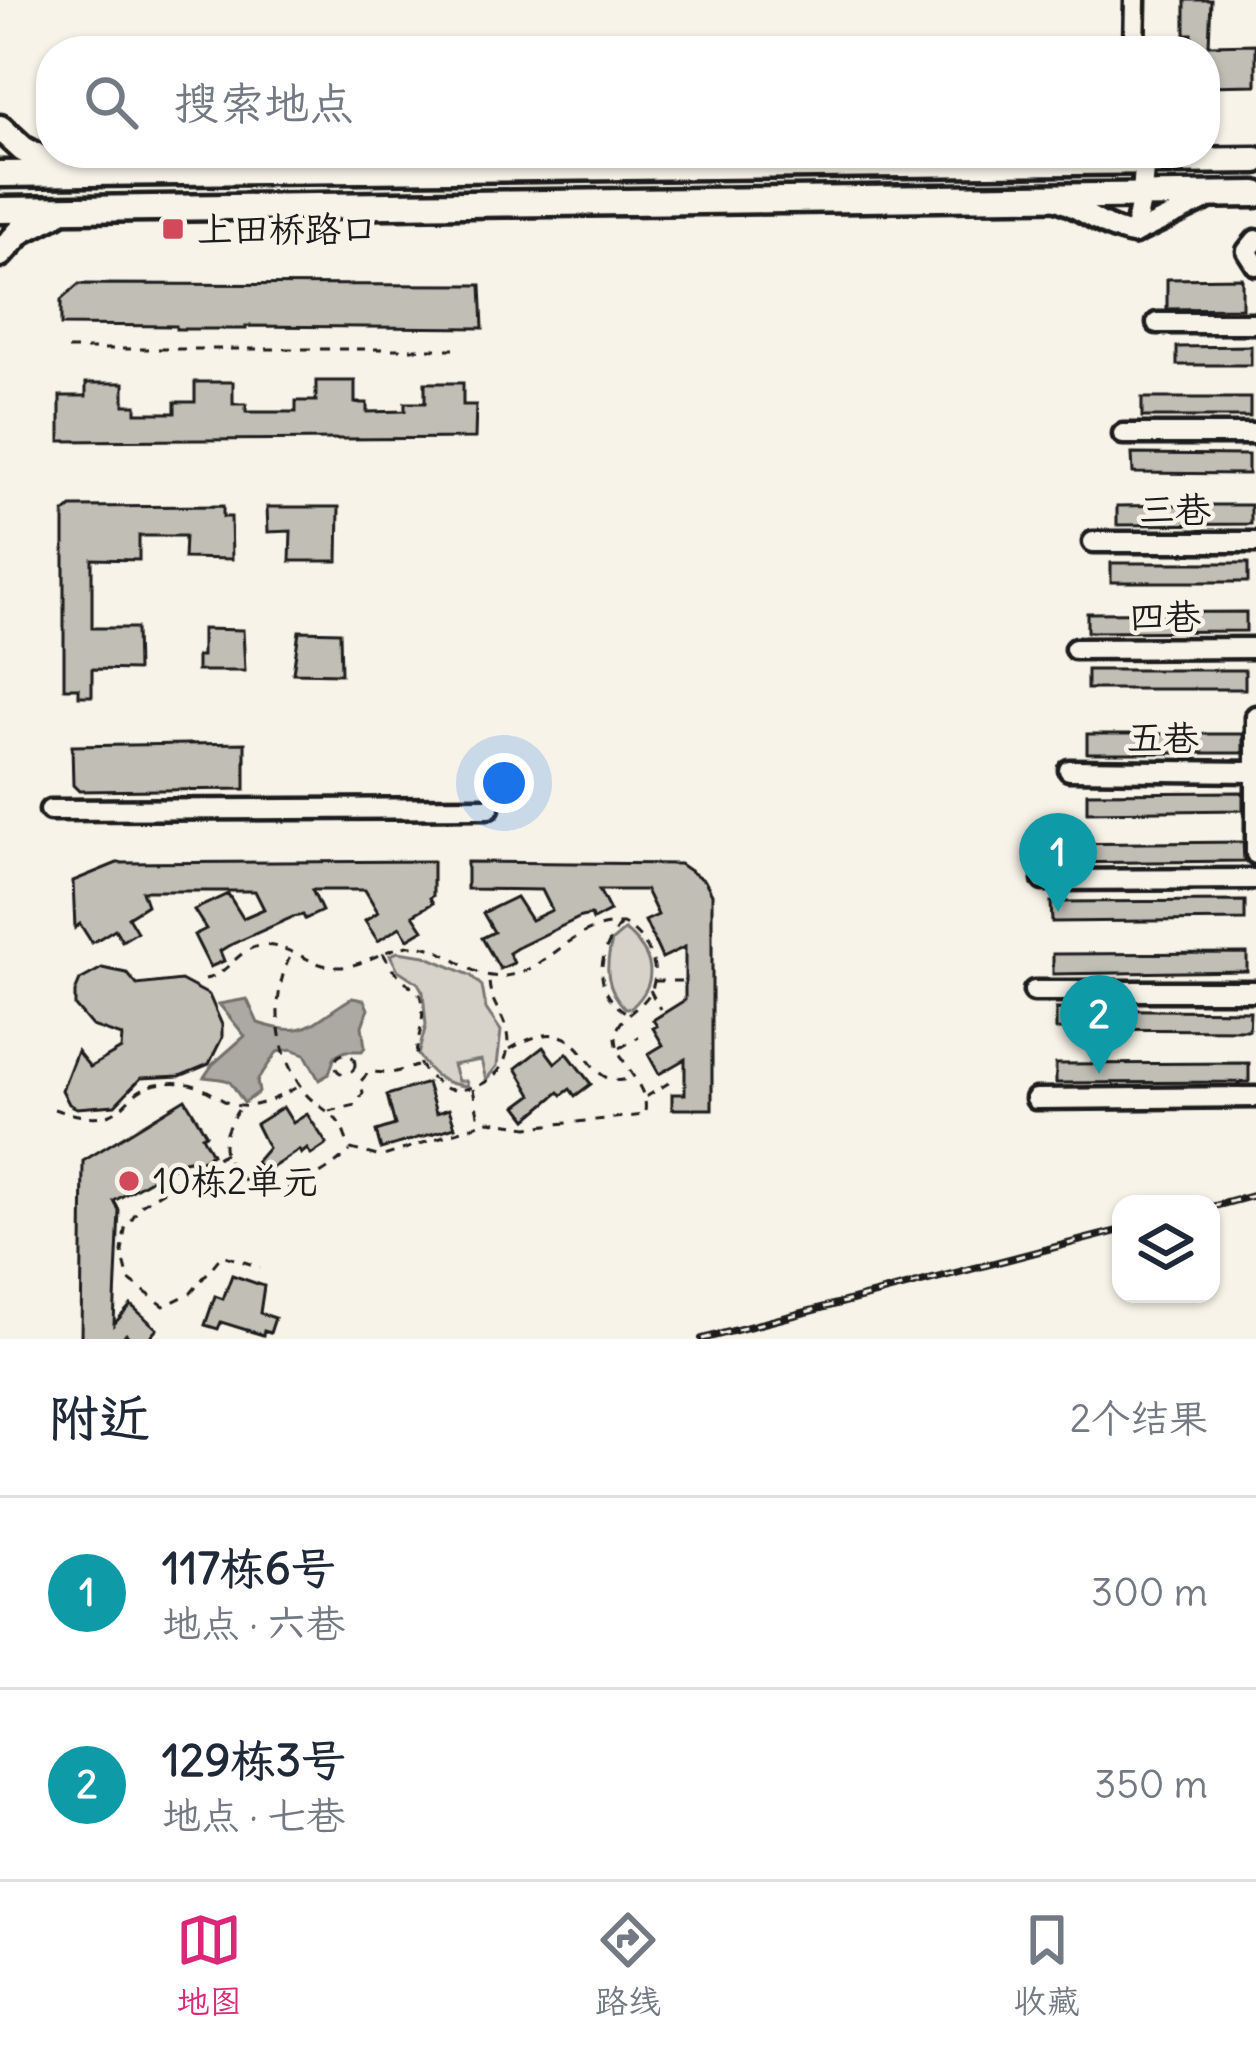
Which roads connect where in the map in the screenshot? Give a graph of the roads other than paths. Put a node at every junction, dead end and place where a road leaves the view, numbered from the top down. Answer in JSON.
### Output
{"nodes":[{"id":1,"x":1135,"y":0,"type":"edge"},
{"id":2,"x":1145,"y":0,"type":"edge"},
{"id":3,"x":1134,"y":36,"type":"edge"},
{"id":4,"x":1145,"y":36,"type":"edge"},
{"id":5,"x":0,"y":128,"type":"edge"},
{"id":6,"x":36,"y":155,"type":"edge"},
{"id":7,"x":1248,"y":160,"type":"edge"},
{"id":8,"x":66,"y":168,"type":"edge"},
{"id":9,"x":509,"y":168,"type":"edge"},
{"id":10,"x":1036,"y":168,"type":"edge"},
{"id":11,"x":1137,"y":168,"type":"edge"},
{"id":12,"x":77,"y":173,"type":"junction"},
{"id":13,"x":0,"y":174,"type":"edge"},
{"id":14,"x":1136,"y":194,"type":"junction"},
{"id":15,"x":1224,"y":194,"type":"junction"},
{"id":16,"x":1255,"y":194,"type":"edge"},
{"id":17,"x":1022,"y":196,"type":"junction"},
{"id":18,"x":77,"y":208,"type":"junction"},
{"id":19,"x":0,"y":210,"type":"edge"},
{"id":20,"x":1128,"y":233,"type":"junction"},
{"id":21,"x":1256,"y":240,"type":"edge"},
{"id":22,"x":0,"y":254,"type":"edge"},
{"id":23,"x":1256,"y":265,"type":"edge"},
{"id":24,"x":1156,"y":323,"type":"dead end"},
{"id":25,"x":1256,"y":323,"type":"edge"},
{"id":26,"x":1123,"y":434,"type":"dead end"},
{"id":27,"x":1256,"y":434,"type":"edge"},
{"id":28,"x":1093,"y":542,"type":"dead end"},
{"id":29,"x":1256,"y":542,"type":"edge"},
{"id":30,"x":1256,"y":648,"type":"edge"},
{"id":31,"x":1075,"y":649,"type":"dead end"},
{"id":32,"x":1256,"y":716,"type":"edge"},
{"id":33,"x":1069,"y":770,"type":"dead end"},
{"id":34,"x":1256,"y":772,"type":"edge"},
{"id":35,"x":489,"y":808,"type":"dead end"},
{"id":36,"x":50,"y":810,"type":"dead end"},
{"id":37,"x":1256,"y":854,"type":"edge"},
{"id":38,"x":1256,"y":879,"type":"edge"},
{"id":39,"x":1043,"y":880,"type":"dead end"},
{"id":40,"x":1034,"y":991,"type":"dead end"},
{"id":41,"x":1256,"y":991,"type":"edge"},
{"id":42,"x":1256,"y":1097,"type":"edge"},
{"id":43,"x":1036,"y":1100,"type":"dead end"}],
"edges":[{"from":1,"to":3,"type":"street"},
{"from":2,"to":4,"type":"street"},
{"from":5,"to":6,"type":"main road"},
{"from":7,"to":16,"type":"main road"},
{"from":8,"to":12,"type":"main road"},
{"from":9,"to":12,"type":"main road"},
{"from":10,"to":17,"type":"main road"},
{"from":11,"to":14,"type":"street"},
{"from":12,"to":13,"type":"main road"},
{"from":12,"to":18,"type":"main road"},
{"from":14,"to":15,"type":"main road"},
{"from":14,"to":17,"type":"main road"},
{"from":14,"to":20,"type":"street"},
{"from":15,"to":16,"type":"main road"},
{"from":15,"to":20,"type":"street"},
{"from":17,"to":18,"type":"main road"},
{"from":17,"to":20,"type":"street"},
{"from":18,"to":19,"type":"main road"},
{"from":18,"to":22,"type":"main road"},
{"from":21,"to":23,"type":"street"},
{"from":24,"to":25,"type":"street"},
{"from":26,"to":27,"type":"street"},
{"from":28,"to":29,"type":"street","name":"三巷"},
{"from":30,"to":31,"type":"street","name":"四巷"},
{"from":32,"to":34,"type":"street"},
{"from":33,"to":34,"type":"street","name":"五巷"},
{"from":34,"to":37,"type":"street"},
{"from":35,"to":36,"type":"street"},
{"from":38,"to":39,"type":"street"},
{"from":40,"to":41,"type":"street"},
{"from":42,"to":43,"type":"street"}]}
